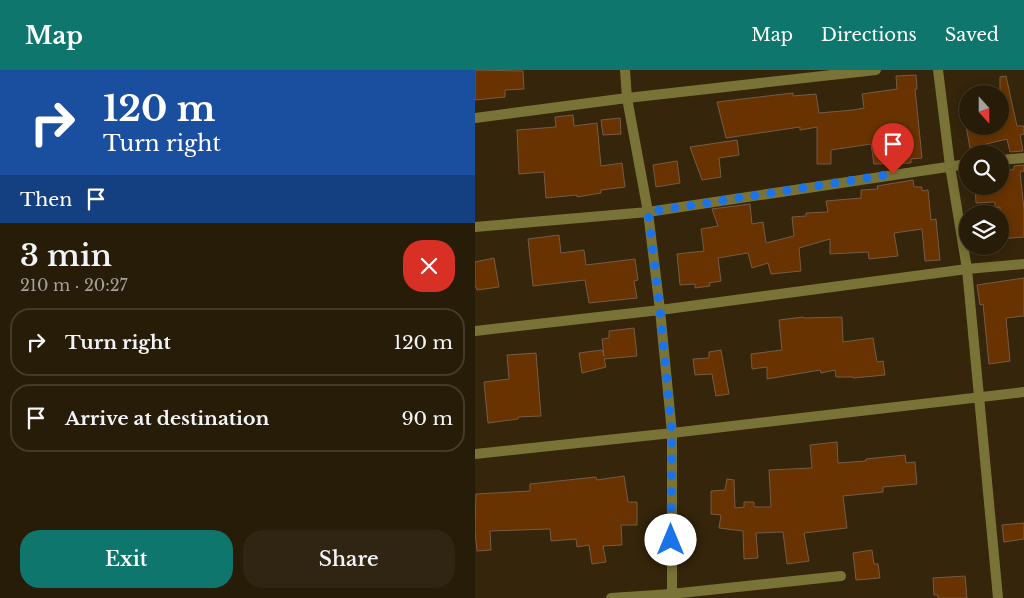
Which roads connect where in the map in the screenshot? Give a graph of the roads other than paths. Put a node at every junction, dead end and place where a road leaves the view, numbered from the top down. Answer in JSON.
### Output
{"nodes":[{"id":1,"x":625,"y":70,"type":"edge"},
{"id":2,"x":876,"y":70,"type":"edge"},
{"id":3,"x":938,"y":70,"type":"edge"},
{"id":4,"x":627,"y":98,"type":"junction"},
{"id":5,"x":475,"y":118,"type":"edge"},
{"id":6,"x":1024,"y":158,"type":"edge"},
{"id":7,"x":1009,"y":159,"type":"edge"},
{"id":8,"x":959,"y":165,"type":"edge"},
{"id":9,"x":950,"y":166,"type":"junction"},
{"id":10,"x":648,"y":212,"type":"junction"},
{"id":11,"x":475,"y":226,"type":"edge"},
{"id":12,"x":1024,"y":264,"type":"edge"},
{"id":13,"x":967,"y":269,"type":"junction"},
{"id":14,"x":660,"y":310,"type":"junction"},
{"id":15,"x":475,"y":331,"type":"edge"},
{"id":16,"x":1024,"y":392,"type":"edge"},
{"id":17,"x":979,"y":397,"type":"junction"},
{"id":18,"x":672,"y":433,"type":"junction"},
{"id":19,"x":475,"y":454,"type":"edge"},
{"id":20,"x":841,"y":576,"type":"dead end"},
{"id":21,"x":672,"y":596,"type":"edge"},
{"id":22,"x":611,"y":598,"type":"edge"},
{"id":23,"x":998,"y":598,"type":"edge"}],
"edges":[{"from":1,"to":4,"type":"street"},
{"from":2,"to":4,"type":"street"},
{"from":3,"to":9,"type":"street"},
{"from":4,"to":5,"type":"street"},
{"from":4,"to":10,"type":"street"},
{"from":6,"to":7,"type":"street"},
{"from":8,"to":9,"type":"street"},
{"from":9,"to":10,"type":"street"},
{"from":9,"to":13,"type":"street"},
{"from":10,"to":11,"type":"street"},
{"from":10,"to":14,"type":"street"},
{"from":12,"to":13,"type":"street"},
{"from":13,"to":14,"type":"street"},
{"from":13,"to":17,"type":"street"},
{"from":14,"to":15,"type":"street"},
{"from":14,"to":18,"type":"street"},
{"from":16,"to":17,"type":"street"},
{"from":17,"to":18,"type":"street"},
{"from":17,"to":23,"type":"street"},
{"from":18,"to":19,"type":"street"},
{"from":18,"to":21,"type":"street"},
{"from":20,"to":21,"type":"street"},
{"from":21,"to":22,"type":"street"}]}
